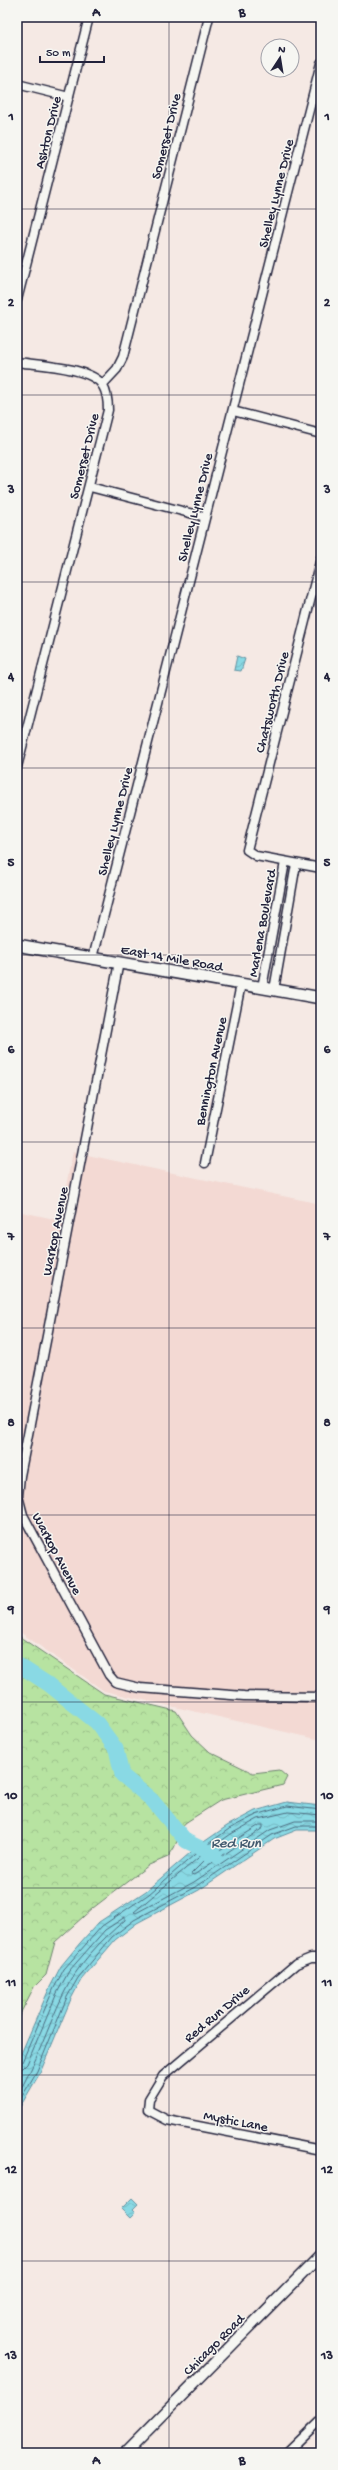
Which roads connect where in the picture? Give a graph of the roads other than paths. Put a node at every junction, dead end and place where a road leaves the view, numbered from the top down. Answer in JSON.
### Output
{"nodes":[{"id":1,"x":90,"y":17,"type":"edge"},
{"id":2,"x":209,"y":17,"type":"edge"},
{"id":3,"x":321,"y":63,"type":"edge"},
{"id":4,"x":17,"y":84,"type":"edge"},
{"id":5,"x":69,"y":97,"type":"junction"},
{"id":6,"x":17,"y":300,"type":"edge"},
{"id":7,"x":17,"y":362,"type":"edge"},
{"id":8,"x":102,"y":385,"type":"junction"},
{"id":9,"x":233,"y":411,"type":"junction"},
{"id":10,"x":321,"y":434,"type":"edge"},
{"id":11,"x":90,"y":486,"type":"junction"},
{"id":12,"x":205,"y":517,"type":"junction"},
{"id":13,"x":321,"y":558,"type":"edge"},
{"id":14,"x":17,"y":767,"type":"edge"},
{"id":15,"x":285,"y":862,"type":"junction"},
{"id":16,"x":296,"y":864,"type":"junction"},
{"id":17,"x":321,"y":868,"type":"edge"},
{"id":18,"x":17,"y":945,"type":"edge"},
{"id":19,"x":93,"y":958,"type":"junction"},
{"id":20,"x":119,"y":962,"type":"junction"},
{"id":21,"x":241,"y":984,"type":"junction"},
{"id":22,"x":262,"y":988,"type":"junction"},
{"id":23,"x":274,"y":990,"type":"junction"},
{"id":24,"x":321,"y":998,"type":"edge"},
{"id":25,"x":205,"y":1163,"type":"dead end"},
{"id":26,"x":321,"y":1697,"type":"edge"},
{"id":27,"x":321,"y":1958,"type":"edge"},
{"id":28,"x":148,"y":2110,"type":"joint"},
{"id":29,"x":321,"y":2150,"type":"edge"},
{"id":30,"x":321,"y":2255,"type":"edge"},
{"id":31,"x":319,"y":2425,"type":"edge"},
{"id":32,"x":124,"y":2453,"type":"edge"},
{"id":33,"x":288,"y":2453,"type":"edge"}],
"edges":[{"from":1,"to":5,"type":"street","name":"Ashton Drive"},
{"from":2,"to":8,"type":"street","name":"Somerset Drive"},
{"from":3,"to":9,"type":"street","name":"Shelley Lynne Drive"},
{"from":4,"to":5,"type":"street"},
{"from":5,"to":6,"type":"street","name":"Ashton Drive"},
{"from":7,"to":8,"type":"street"},
{"from":8,"to":11,"type":"street","name":"Somerset Drive"},
{"from":9,"to":10,"type":"street"},
{"from":9,"to":12,"type":"street","name":"Shelley Lynne Drive"},
{"from":11,"to":12,"type":"street"},
{"from":11,"to":14,"type":"street","name":"Somerset Drive"},
{"from":12,"to":19,"type":"street","name":"Shelley Lynne Drive"},
{"from":13,"to":15,"type":"street","name":"Chatsworth Drive"},
{"from":15,"to":16,"type":"street"},
{"from":15,"to":22,"type":"street","name":"Marlena Boulevard"},
{"from":16,"to":17,"type":"street"},
{"from":16,"to":23,"type":"street","name":"Marlena Boulevard"},
{"from":18,"to":19,"type":"main road","name":"East 14 Mile Road"},
{"from":19,"to":20,"type":"main road","name":"East 14 Mile Road"},
{"from":20,"to":21,"type":"main road","name":"East 14 Mile Road"},
{"from":20,"to":26,"type":"street","name":"Warkop Avenue"},
{"from":21,"to":22,"type":"main road","name":"East 14 Mile Road"},
{"from":21,"to":25,"type":"street","name":"Bennington Avenue"},
{"from":22,"to":23,"type":"main road","name":"East 14 Mile Road"},
{"from":23,"to":24,"type":"main road","name":"East 14 Mile Road"},
{"from":27,"to":28,"type":"street","name":"Red Run Drive"},
{"from":28,"to":29,"type":"street","name":"Mystic Lane"},
{"from":30,"to":32,"type":"street","name":"Chicago Road"},
{"from":31,"to":33,"type":"street"}]}
